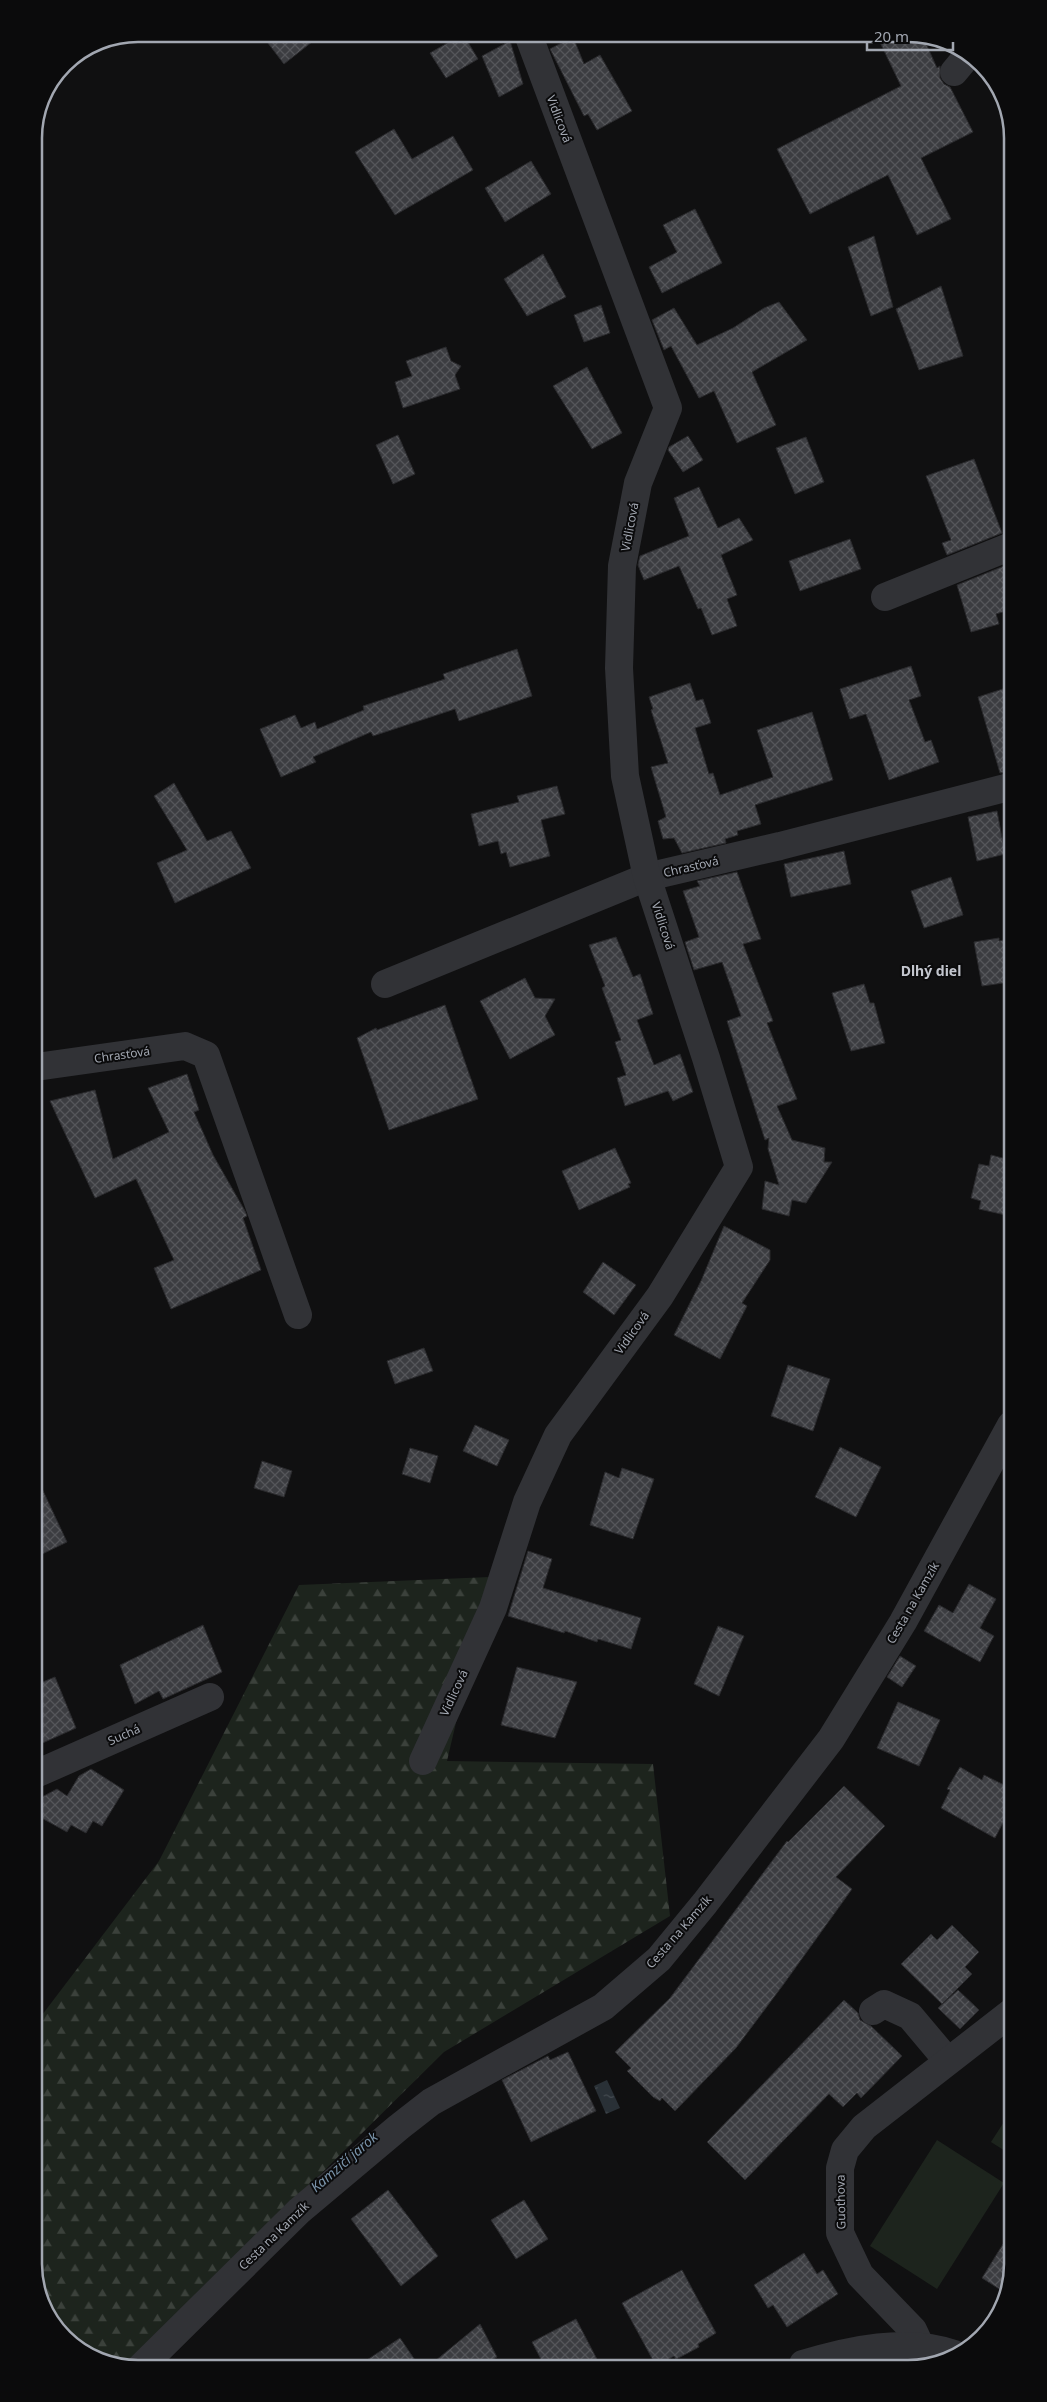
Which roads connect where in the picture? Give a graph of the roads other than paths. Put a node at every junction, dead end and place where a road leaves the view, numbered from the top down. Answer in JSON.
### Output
{"nodes":[{"id":1,"x":531,"y":43,"type":"edge"},
{"id":2,"x":1004,"y":549,"type":"edge"},
{"id":3,"x":885,"y":597,"type":"dead end"},
{"id":4,"x":1004,"y":788,"type":"edge"},
{"id":5,"x":647,"y":877,"type":"junction"},
{"id":6,"x":385,"y":984,"type":"dead end"},
{"id":7,"x":43,"y":1066,"type":"edge"},
{"id":8,"x":298,"y":1315,"type":"dead end"},
{"id":9,"x":1004,"y":1438,"type":"edge"},
{"id":10,"x":210,"y":1697,"type":"dead end"},
{"id":11,"x":422,"y":1761,"type":"dead end"},
{"id":12,"x":42,"y":1771,"type":"edge"},
{"id":13,"x":873,"y":2011,"type":"dead end"},
{"id":14,"x":1004,"y":2018,"type":"edge"},
{"id":15,"x":952,"y":2057,"type":"junction"},
{"id":16,"x":921,"y":2347,"type":"junction"},
{"id":17,"x":945,"y":2352,"type":"edge"},
{"id":18,"x":149,"y":2359,"type":"edge"},
{"id":19,"x":818,"y":2360,"type":"edge"}],
"edges":[{"from":1,"to":5,"type":"street","name":"Vidlicová"},
{"from":2,"to":3,"type":"street"},
{"from":4,"to":5,"type":"street","name":"Chrasťová"},
{"from":5,"to":6,"type":"street","name":"Chrasťová"},
{"from":5,"to":11,"type":"street","name":"Vidlicová"},
{"from":7,"to":8,"type":"street","name":"Chrasťová"},
{"from":9,"to":18,"type":"street","name":"Cesta na Kamzík"},
{"from":10,"to":12,"type":"street","name":"Suchá"},
{"from":13,"to":15,"type":"street"},
{"from":14,"to":15,"type":"street","name":"Guothova"},
{"from":15,"to":16,"type":"street","name":"Guothova"},
{"from":16,"to":17,"type":"street"},
{"from":16,"to":19,"type":"street"}]}
